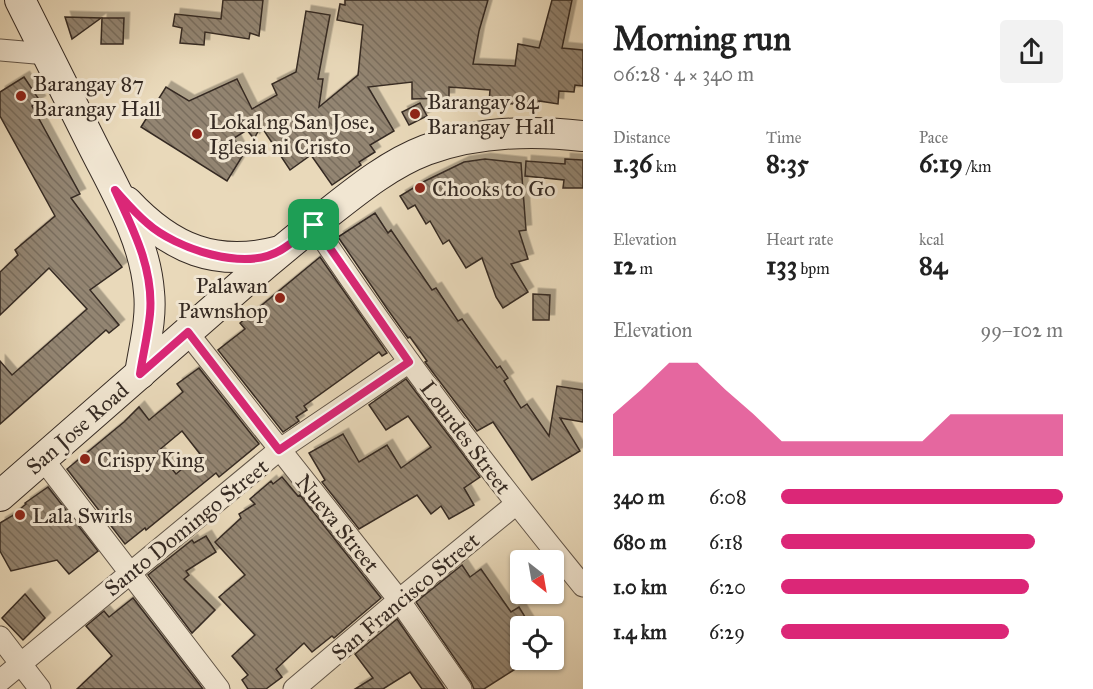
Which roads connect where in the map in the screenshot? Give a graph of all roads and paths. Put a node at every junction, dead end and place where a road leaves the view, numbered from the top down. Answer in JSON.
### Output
{"nodes":[{"id":1,"x":20,"y":0,"type":"edge"},
{"id":2,"x":0,"y":50,"type":"edge"},
{"id":3,"x":47,"y":54,"type":"junction"},
{"id":4,"x":583,"y":136,"type":"edge"},
{"id":5,"x":115,"y":190,"type":"junction"},
{"id":6,"x":314,"y":225,"type":"junction"},
{"id":7,"x":280,"y":251,"type":"junction"},
{"id":8,"x":188,"y":332,"type":"junction"},
{"id":9,"x":409,"y":362,"type":"junction"},
{"id":10,"x":140,"y":374,"type":"junction"},
{"id":11,"x":279,"y":450,"type":"junction"},
{"id":12,"x":42,"y":458,"type":"junction"},
{"id":13,"x":0,"y":496,"type":"edge"},
{"id":14,"x":516,"y":504,"type":"junction"},
{"id":15,"x":130,"y":572,"type":"junction"},
{"id":16,"x":583,"y":586,"type":"edge"},
{"id":17,"x":399,"y":600,"type":"junction"},
{"id":18,"x":0,"y":638,"type":"edge"},
{"id":19,"x":20,"y":663,"type":"junction"},
{"id":20,"x":0,"y":681,"type":"edge"},
{"id":21,"x":40,"y":689,"type":"edge"},
{"id":22,"x":219,"y":689,"type":"edge"},
{"id":23,"x":294,"y":689,"type":"edge"},
{"id":24,"x":461,"y":689,"type":"edge"}],
"edges":[{"from":1,"to":3,"type":"main road"},
{"from":2,"to":3,"type":"street"},
{"from":3,"to":5,"type":"main road"},
{"from":4,"to":6,"type":"main road","name":"San Jose Road"},
{"from":5,"to":7,"type":"main road"},
{"from":5,"to":10,"type":"main road"},
{"from":6,"to":7,"type":"main road","name":"San Jose Road"},
{"from":6,"to":9,"type":"street","name":"Lourdes Street"},
{"from":7,"to":8,"type":"main road","name":"San Jose Road"},
{"from":8,"to":10,"type":"main road","name":"San Jose Road"},
{"from":8,"to":11,"type":"street","name":"Nueva Street"},
{"from":9,"to":11,"type":"street","name":"Santo Domingo Street"},
{"from":9,"to":14,"type":"street","name":"Lourdes Street"},
{"from":10,"to":12,"type":"main road","name":"San Jose Road"},
{"from":11,"to":15,"type":"street","name":"Santo Domingo Street"},
{"from":11,"to":17,"type":"street","name":"Nueva Street"},
{"from":12,"to":13,"type":"main road","name":"San Jose Road"},
{"from":12,"to":15,"type":"street"},
{"from":14,"to":16,"type":"street","name":"Lourdes Street"},
{"from":14,"to":17,"type":"street","name":"San Francisco Street"},
{"from":15,"to":19,"type":"street","name":"Santo Domingo Street"},
{"from":15,"to":22,"type":"street"},
{"from":17,"to":23,"type":"street","name":"San Francisco Street"},
{"from":17,"to":24,"type":"street","name":"Nueva Street"},
{"from":18,"to":19,"type":"street"},
{"from":19,"to":20,"type":"street","name":"Santo Domingo Street"},
{"from":19,"to":21,"type":"street"}]}
